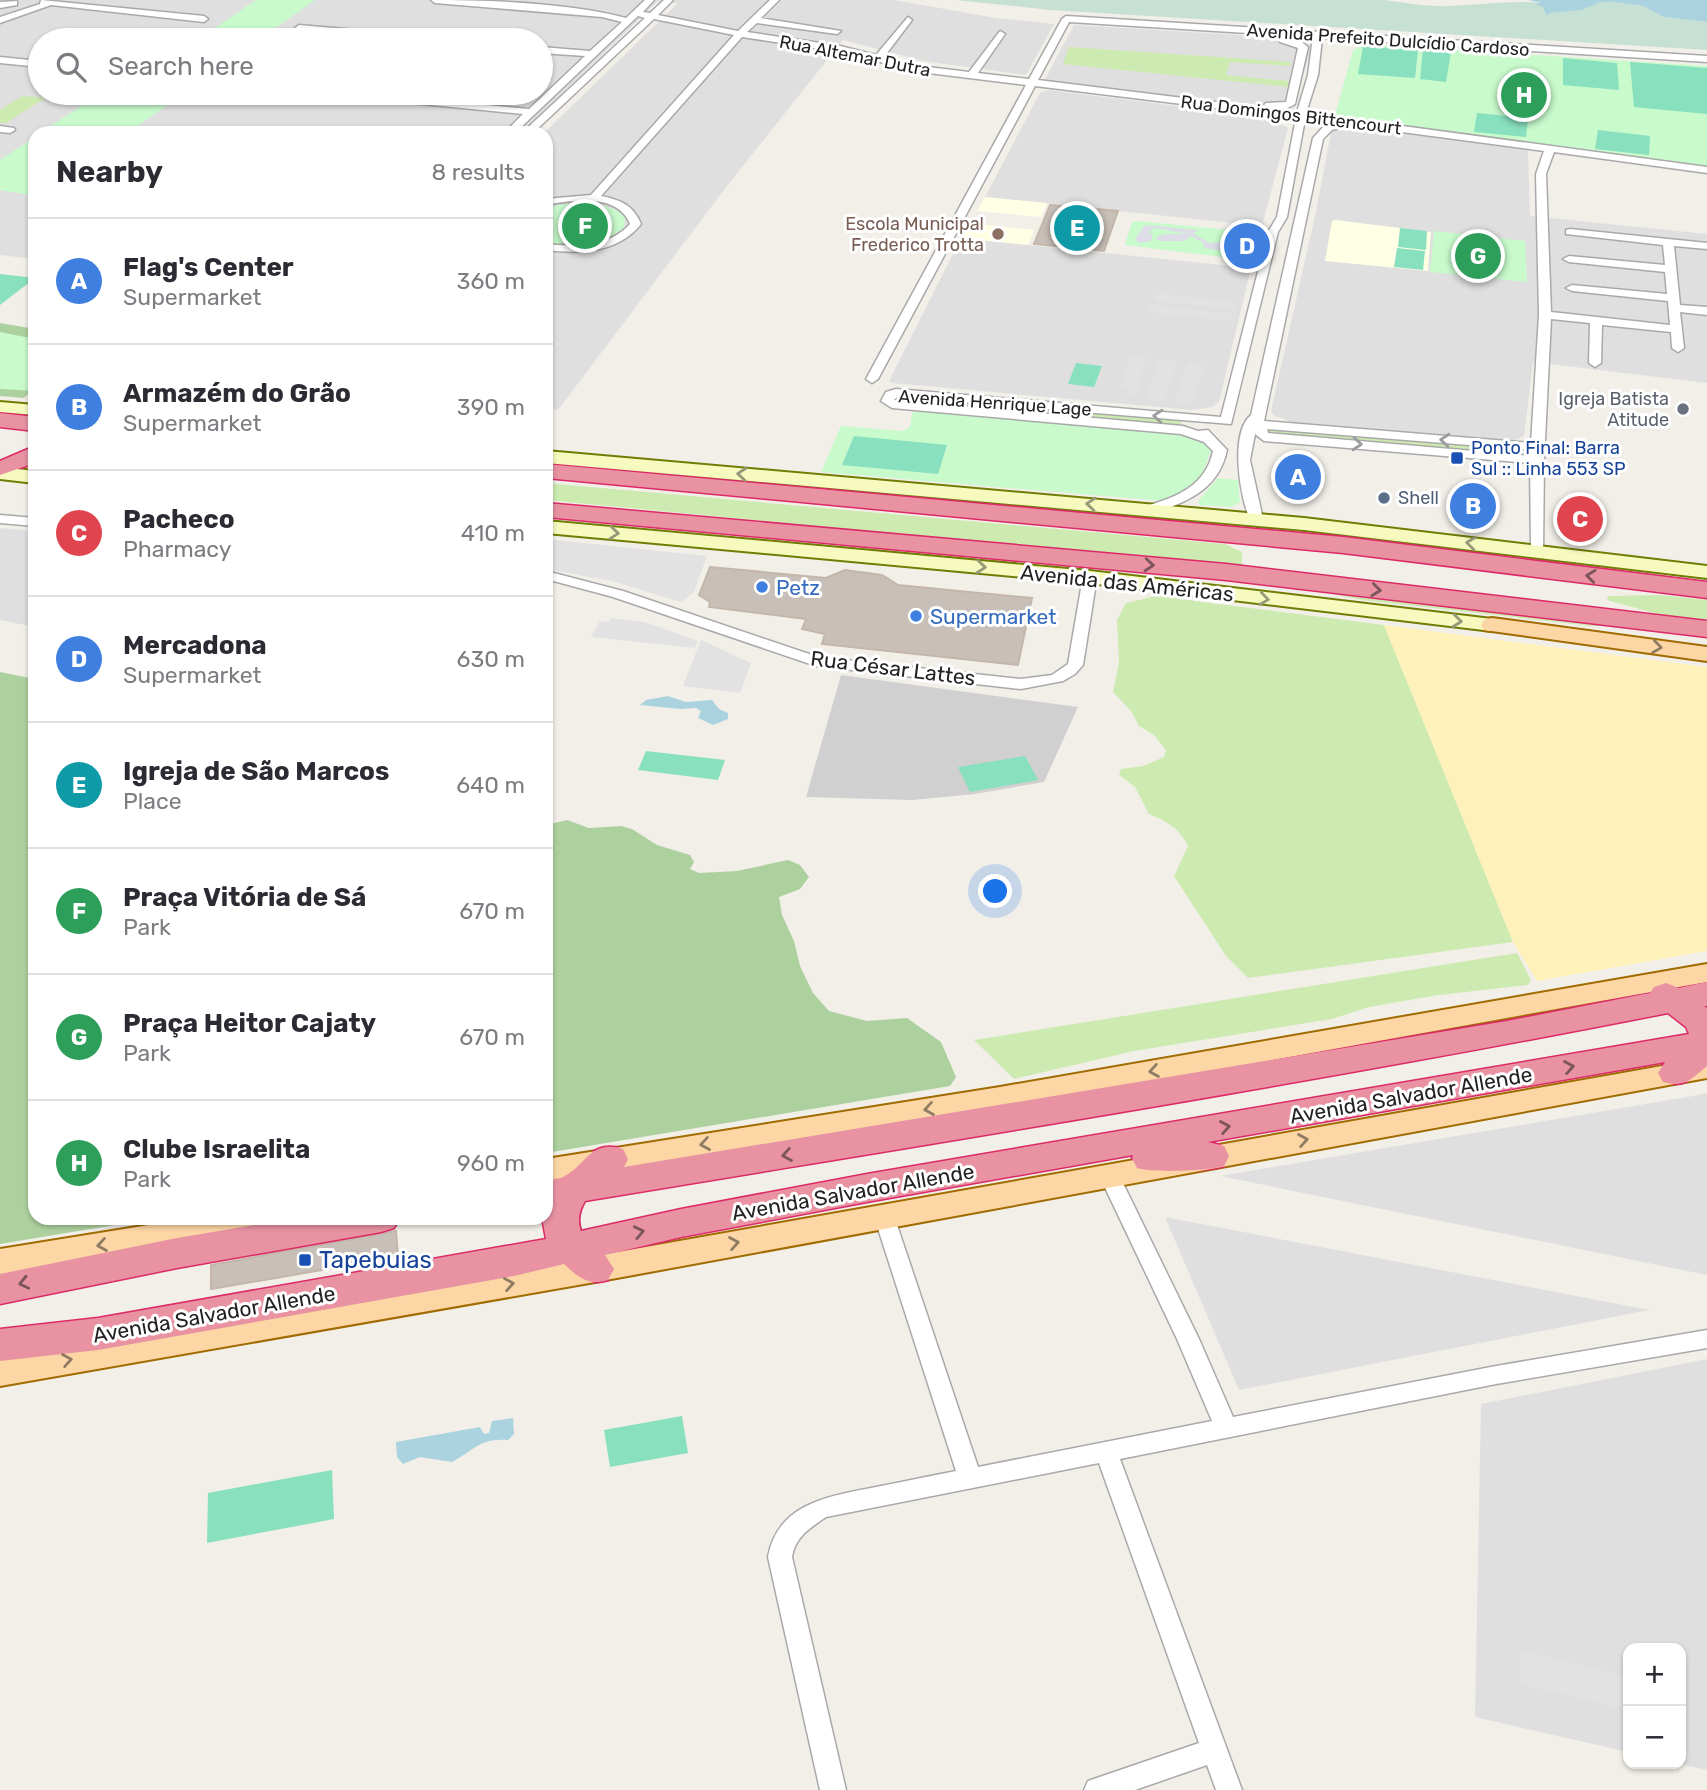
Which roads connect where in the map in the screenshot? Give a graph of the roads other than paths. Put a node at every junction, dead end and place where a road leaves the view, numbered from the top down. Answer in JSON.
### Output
{"nodes":[{"id":1,"x":435,"y":0,"type":"edge"},
{"id":2,"x":505,"y":0,"type":"edge"},
{"id":3,"x":669,"y":0,"type":"edge"},
{"id":4,"x":675,"y":0,"type":"edge"},
{"id":5,"x":775,"y":0,"type":"edge"},
{"id":6,"x":50,"y":1,"type":"edge"},
{"id":7,"x":19,"y":2,"type":"edge"},
{"id":8,"x":0,"y":6,"type":"edge"},
{"id":9,"x":643,"y":7,"type":"edge"},
{"id":10,"x":655,"y":16,"type":"junction"},
{"id":11,"x":0,"y":18,"type":"edge"},
{"id":12,"x":204,"y":19,"type":"dead end"},
{"id":13,"x":755,"y":20,"type":"junction"},
{"id":14,"x":908,"y":20,"type":"dead end"},
{"id":15,"x":628,"y":21,"type":"junction"},
{"id":16,"x":1101,"y":29,"type":"dead end"},
{"id":17,"x":837,"y":31,"type":"dead end"},
{"id":18,"x":740,"y":34,"type":"junction"},
{"id":19,"x":1000,"y":34,"type":"dead end"},
{"id":20,"x":1318,"y":36,"type":"junction"},
{"id":21,"x":553,"y":51,"type":"edge"},
{"id":22,"x":591,"y":54,"type":"junction"},
{"id":23,"x":0,"y":60,"type":"edge"},
{"id":24,"x":877,"y":60,"type":"junction"},
{"id":25,"x":1707,"y":60,"type":"edge"},
{"id":26,"x":28,"y":63,"type":"edge"},
{"id":27,"x":1298,"y":72,"type":"junction"},
{"id":28,"x":1313,"y":75,"type":"junction"},
{"id":29,"x":971,"y":76,"type":"junction"},
{"id":30,"x":1033,"y":83,"type":"junction"},
{"id":31,"x":1104,"y":86,"type":"dead end"},
{"id":32,"x":553,"y":90,"type":"edge"},
{"id":33,"x":457,"y":105,"type":"edge"},
{"id":34,"x":537,"y":105,"type":"edge"},
{"id":35,"x":530,"y":112,"type":"junction"},
{"id":36,"x":1301,"y":116,"type":"junction"},
{"id":37,"x":1356,"y":122,"type":"junction"},
{"id":38,"x":516,"y":126,"type":"edge"},
{"id":39,"x":535,"y":126,"type":"edge"},
{"id":40,"x":545,"y":126,"type":"edge"},
{"id":41,"x":1550,"y":149,"type":"junction"},
{"id":42,"x":1707,"y":170,"type":"edge"},
{"id":43,"x":593,"y":198,"type":"junction"},
{"id":44,"x":553,"y":201,"type":"edge"},
{"id":45,"x":1570,"y":232,"type":"dead end"},
{"id":46,"x":1668,"y":242,"type":"junction"},
{"id":47,"x":1707,"y":246,"type":"edge"},
{"id":48,"x":553,"y":248,"type":"edge"},
{"id":49,"x":1569,"y":259,"type":"dead end"},
{"id":50,"x":1671,"y":270,"type":"junction"},
{"id":51,"x":1573,"y":288,"type":"dead end"},
{"id":52,"x":1675,"y":303,"type":"junction"},
{"id":53,"x":1707,"y":311,"type":"edge"},
{"id":54,"x":1545,"y":315,"type":"junction"},
{"id":55,"x":1596,"y":320,"type":"junction"},
{"id":56,"x":1677,"y":329,"type":"junction"},
{"id":57,"x":1678,"y":348,"type":"dead end"},
{"id":58,"x":1595,"y":362,"type":"dead end"},
{"id":59,"x":872,"y":379,"type":"dead end"},
{"id":60,"x":1230,"y":406,"type":"junction"},
{"id":61,"x":26,"y":412,"type":"edge"},
{"id":62,"x":1194,"y":419,"type":"junction"},
{"id":63,"x":0,"y":420,"type":"edge"},
{"id":64,"x":1259,"y":421,"type":"junction"},
{"id":65,"x":1212,"y":440,"type":"junction"},
{"id":66,"x":1537,"y":454,"type":"junction"},
{"id":67,"x":0,"y":457,"type":"edge"},
{"id":68,"x":553,"y":458,"type":"edge"},
{"id":69,"x":28,"y":462,"type":"edge"},
{"id":70,"x":28,"y":464,"type":"edge"},
{"id":71,"x":28,"y":464,"type":"edge"},
{"id":72,"x":0,"y":468,"type":"edge"},
{"id":73,"x":553,"y":469,"type":"edge"},
{"id":74,"x":0,"y":473,"type":"edge"},
{"id":75,"x":1229,"y":476,"type":"junction"},
{"id":76,"x":932,"y":491,"type":"junction"},
{"id":77,"x":775,"y":492,"type":"junction"},
{"id":78,"x":1150,"y":509,"type":"junction"},
{"id":79,"x":553,"y":511,"type":"edge"},
{"id":80,"x":0,"y":519,"type":"edge"},
{"id":81,"x":28,"y":521,"type":"edge"},
{"id":82,"x":553,"y":528,"type":"edge"},
{"id":83,"x":1256,"y":528,"type":"junction"},
{"id":84,"x":1343,"y":528,"type":"junction"},
{"id":85,"x":764,"y":531,"type":"junction"},
{"id":86,"x":1308,"y":542,"type":"junction"},
{"id":87,"x":1538,"y":551,"type":"junction"},
{"id":88,"x":913,"y":561,"type":"junction"},
{"id":89,"x":1648,"y":565,"type":"junction"},
{"id":90,"x":1707,"y":572,"type":"edge"},
{"id":91,"x":1253,"y":575,"type":"junction"},
{"id":92,"x":553,"y":577,"type":"edge"},
{"id":93,"x":1090,"y":577,"type":"junction"},
{"id":94,"x":1707,"y":579,"type":"edge"},
{"id":95,"x":1308,"y":582,"type":"junction"},
{"id":96,"x":1197,"y":589,"type":"junction"},
{"id":97,"x":1707,"y":590,"type":"edge"},
{"id":98,"x":1341,"y":608,"type":"junction"},
{"id":99,"x":1492,"y":625,"type":"junction"},
{"id":100,"x":1707,"y":629,"type":"edge"},
{"id":101,"x":1707,"y":654,"type":"edge"},
{"id":102,"x":1707,"y":973,"type":"edge"},
{"id":103,"x":1636,"y":986,"type":"junction"},
{"id":104,"x":1691,"y":998,"type":"edge"},
{"id":105,"x":1507,"y":1033,"type":"junction"},
{"id":106,"x":1245,"y":1055,"type":"junction"},
{"id":107,"x":1698,"y":1057,"type":"edge"},
{"id":108,"x":1212,"y":1156,"type":"junction"},
{"id":109,"x":610,"y":1160,"type":"joint"},
{"id":110,"x":1109,"y":1175,"type":"junction"},
{"id":111,"x":556,"y":1184,"type":"edge"},
{"id":112,"x":875,"y":1202,"type":"junction"},
{"id":113,"x":224,"y":1225,"type":"edge"},
{"id":114,"x":341,"y":1225,"type":"edge"},
{"id":115,"x":584,"y":1258,"type":"junction"},
{"id":116,"x":0,"y":1262,"type":"edge"},
{"id":117,"x":0,"y":1289,"type":"edge"},
{"id":118,"x":1707,"y":1339,"type":"edge"},
{"id":119,"x":0,"y":1345,"type":"edge"},
{"id":120,"x":0,"y":1372,"type":"edge"},
{"id":121,"x":1226,"y":1428,"type":"junction"},
{"id":122,"x":1105,"y":1452,"type":"junction"},
{"id":123,"x":971,"y":1479,"type":"junction"},
{"id":124,"x":1214,"y":1750,"type":"junction"},
{"id":125,"x":833,"y":1790,"type":"edge"},
{"id":126,"x":1097,"y":1790,"type":"edge"},
{"id":127,"x":1229,"y":1790,"type":"edge"}],
"edges":[{"from":1,"to":15,"type":"street"},
{"from":2,"to":9,"type":"street","name":"Rua Altemar Dutra"},
{"from":3,"to":10,"type":"street"},
{"from":4,"to":10,"type":"street"},
{"from":5,"to":13,"type":"street"},
{"from":6,"to":11,"type":"street"},
{"from":6,"to":12,"type":"street"},
{"from":7,"to":8,"type":"street"},
{"from":9,"to":10,"type":"street","name":"Rua Altemar Dutra"},
{"from":9,"to":15,"type":"street"},
{"from":10,"to":18,"type":"street","name":"Rua Altemar Dutra"},
{"from":10,"to":39,"type":"street"},
{"from":10,"to":40,"type":"street"},
{"from":13,"to":17,"type":"street","name":"Rua Altemar Dutra"},
{"from":13,"to":18,"type":"street"},
{"from":14,"to":24,"type":"street"},
{"from":15,"to":22,"type":"street"},
{"from":16,"to":27,"type":"street"},
{"from":18,"to":24,"type":"street","name":"Rua Altemar Dutra"},
{"from":18,"to":43,"type":"street"},
{"from":19,"to":29,"type":"street"},
{"from":20,"to":25,"type":"street","name":"Avenida Prefeito Dulcídio Cardoso"},
{"from":20,"to":28,"type":"street"},
{"from":20,"to":30,"type":"street","name":"Avenida Prefeito Dulcídio Cardoso"},
{"from":21,"to":22,"type":"street"},
{"from":22,"to":32,"type":"street"},
{"from":23,"to":26,"type":"street"},
{"from":24,"to":29,"type":"street","name":"Rua Altemar Dutra"},
{"from":27,"to":28,"type":"street"},
{"from":27,"to":31,"type":"street"},
{"from":28,"to":36,"type":"street"},
{"from":29,"to":30,"type":"street","name":"Rua Altemar Dutra"},
{"from":30,"to":36,"type":"street","name":"Rua Domingos Bittencourt"},
{"from":30,"to":59,"type":"street"},
{"from":33,"to":35,"type":"street"},
{"from":34,"to":35,"type":"street"},
{"from":35,"to":38,"type":"street"},
{"from":36,"to":37,"type":"street","name":"Rua Domingos Bittencourt"},
{"from":36,"to":60,"type":"street"},
{"from":37,"to":41,"type":"street","name":"Rua Domingos Bittencourt"},
{"from":37,"to":64,"type":"street"},
{"from":41,"to":42,"type":"street","name":"Rua Domingos Bittencourt"},
{"from":41,"to":54,"type":"street"},
{"from":43,"to":44,"type":"street"},
{"from":43,"to":48,"type":"street"},
{"from":45,"to":46,"type":"street"},
{"from":46,"to":47,"type":"street"},
{"from":46,"to":50,"type":"street"},
{"from":49,"to":50,"type":"street"},
{"from":50,"to":52,"type":"street"},
{"from":51,"to":52,"type":"street"},
{"from":52,"to":53,"type":"street"},
{"from":52,"to":56,"type":"street"},
{"from":54,"to":55,"type":"street"},
{"from":54,"to":66,"type":"street"},
{"from":55,"to":56,"type":"street"},
{"from":55,"to":58,"type":"street"},
{"from":56,"to":57,"type":"street"},
{"from":60,"to":62,"type":"street"},
{"from":60,"to":62,"type":"street","name":"Avenida Henrique Lage"},
{"from":61,"to":63,"type":"highway"},
{"from":62,"to":65,"type":"street"},
{"from":62,"to":65,"type":"street","name":"Avenida Henrique Lage","one_way":true},
{"from":64,"to":66,"type":"street"},
{"from":64,"to":75,"type":"street"},
{"from":65,"to":75,"type":"street"},
{"from":66,"to":87,"type":"street"},
{"from":67,"to":69,"type":"highway"},
{"from":76,"to":68,"type":"main road","one_way":true},
{"from":70,"to":72,"type":"highway"},
{"from":71,"to":74,"type":"main road"},
{"from":73,"to":77,"type":"highway"},
{"from":75,"to":78,"type":"street"},
{"from":75,"to":83,"type":"street"},
{"from":76,"to":77,"type":"highway"},
{"from":78,"to":76,"type":"main road","one_way":true},
{"from":77,"to":83,"type":"highway"},
{"from":78,"to":83,"type":"main road"},
{"from":79,"to":85,"type":"highway","name":"Avenida das Américas"},
{"from":80,"to":81,"type":"street"},
{"from":82,"to":88,"type":"main road","name":"Avenida das Américas","one_way":true},
{"from":83,"to":84,"type":"main road"},
{"from":83,"to":86,"type":"highway"},
{"from":83,"to":91,"type":"highway"},
{"from":84,"to":86,"type":"highway"},
{"from":87,"to":84,"type":"main road","one_way":true},
{"from":85,"to":88,"type":"highway"},
{"from":85,"to":91,"type":"highway","name":"Avenida das Américas","one_way":true},
{"from":86,"to":95,"type":"highway"},
{"from":97,"to":86,"type":"highway","one_way":true},
{"from":87,"to":89,"type":"main road"},
{"from":88,"to":93,"type":"main road","name":"Avenida das Américas","one_way":true},
{"from":89,"to":90,"type":"main road"},
{"from":89,"to":94,"type":"highway"},
{"from":91,"to":95,"type":"highway","name":"Avenida das Américas"},
{"from":91,"to":96,"type":"highway"},
{"from":92,"to":93,"type":"street","name":"Rua César Lattes"},
{"from":93,"to":96,"type":"main road","name":"Avenida das Américas"},
{"from":95,"to":98,"type":"highway"},
{"from":95,"to":100,"type":"highway","name":"Avenida das Américas","one_way":true},
{"from":96,"to":98,"type":"main road","name":"Avenida das Américas","one_way":true},
{"from":98,"to":99,"type":"main road","name":"Avenida das Américas","one_way":true},
{"from":99,"to":100,"type":"highway"},
{"from":99,"to":101,"type":"main road","name":"Avenida das Américas","one_way":true},
{"from":102,"to":103,"type":"main road"},
{"from":103,"to":104,"type":"highway"},
{"from":103,"to":106,"type":"main road"},
{"from":104,"to":105,"type":"highway"},
{"from":104,"to":107,"type":"highway"},
{"from":105,"to":106,"type":"highway"},
{"from":105,"to":111,"type":"highway","one_way":true},
{"from":106,"to":109,"type":"main road","one_way":true},
{"from":108,"to":107,"type":"main road","name":"Avenida Salvador Allende","one_way":true},
{"from":112,"to":107,"type":"highway","name":"Avenida Salvador Allende","one_way":true},
{"from":108,"to":110,"type":"main road","name":"Avenida Salvador Allende"},
{"from":108,"to":112,"type":"highway"},
{"from":109,"to":111,"type":"highway"},
{"from":110,"to":112,"type":"main road","name":"Avenida Salvador Allende"},
{"from":110,"to":121,"type":"street"},
{"from":111,"to":115,"type":"highway"},
{"from":115,"to":112,"type":"highway","name":"Avenida Salvador Allende","one_way":true},
{"from":112,"to":123,"type":"street"},
{"from":113,"to":116,"type":"main road","one_way":true},
{"from":114,"to":117,"type":"highway","one_way":true},
{"from":115,"to":119,"type":"highway","name":"Avenida Salvador Allende"},
{"from":120,"to":115,"type":"main road","name":"Avenida Salvador Allende","one_way":true},
{"from":118,"to":121,"type":"street"},
{"from":121,"to":122,"type":"street"},
{"from":122,"to":123,"type":"street"},
{"from":122,"to":124,"type":"street"},
{"from":123,"to":125,"type":"street"},
{"from":124,"to":126,"type":"street"},
{"from":124,"to":127,"type":"street"}]}
